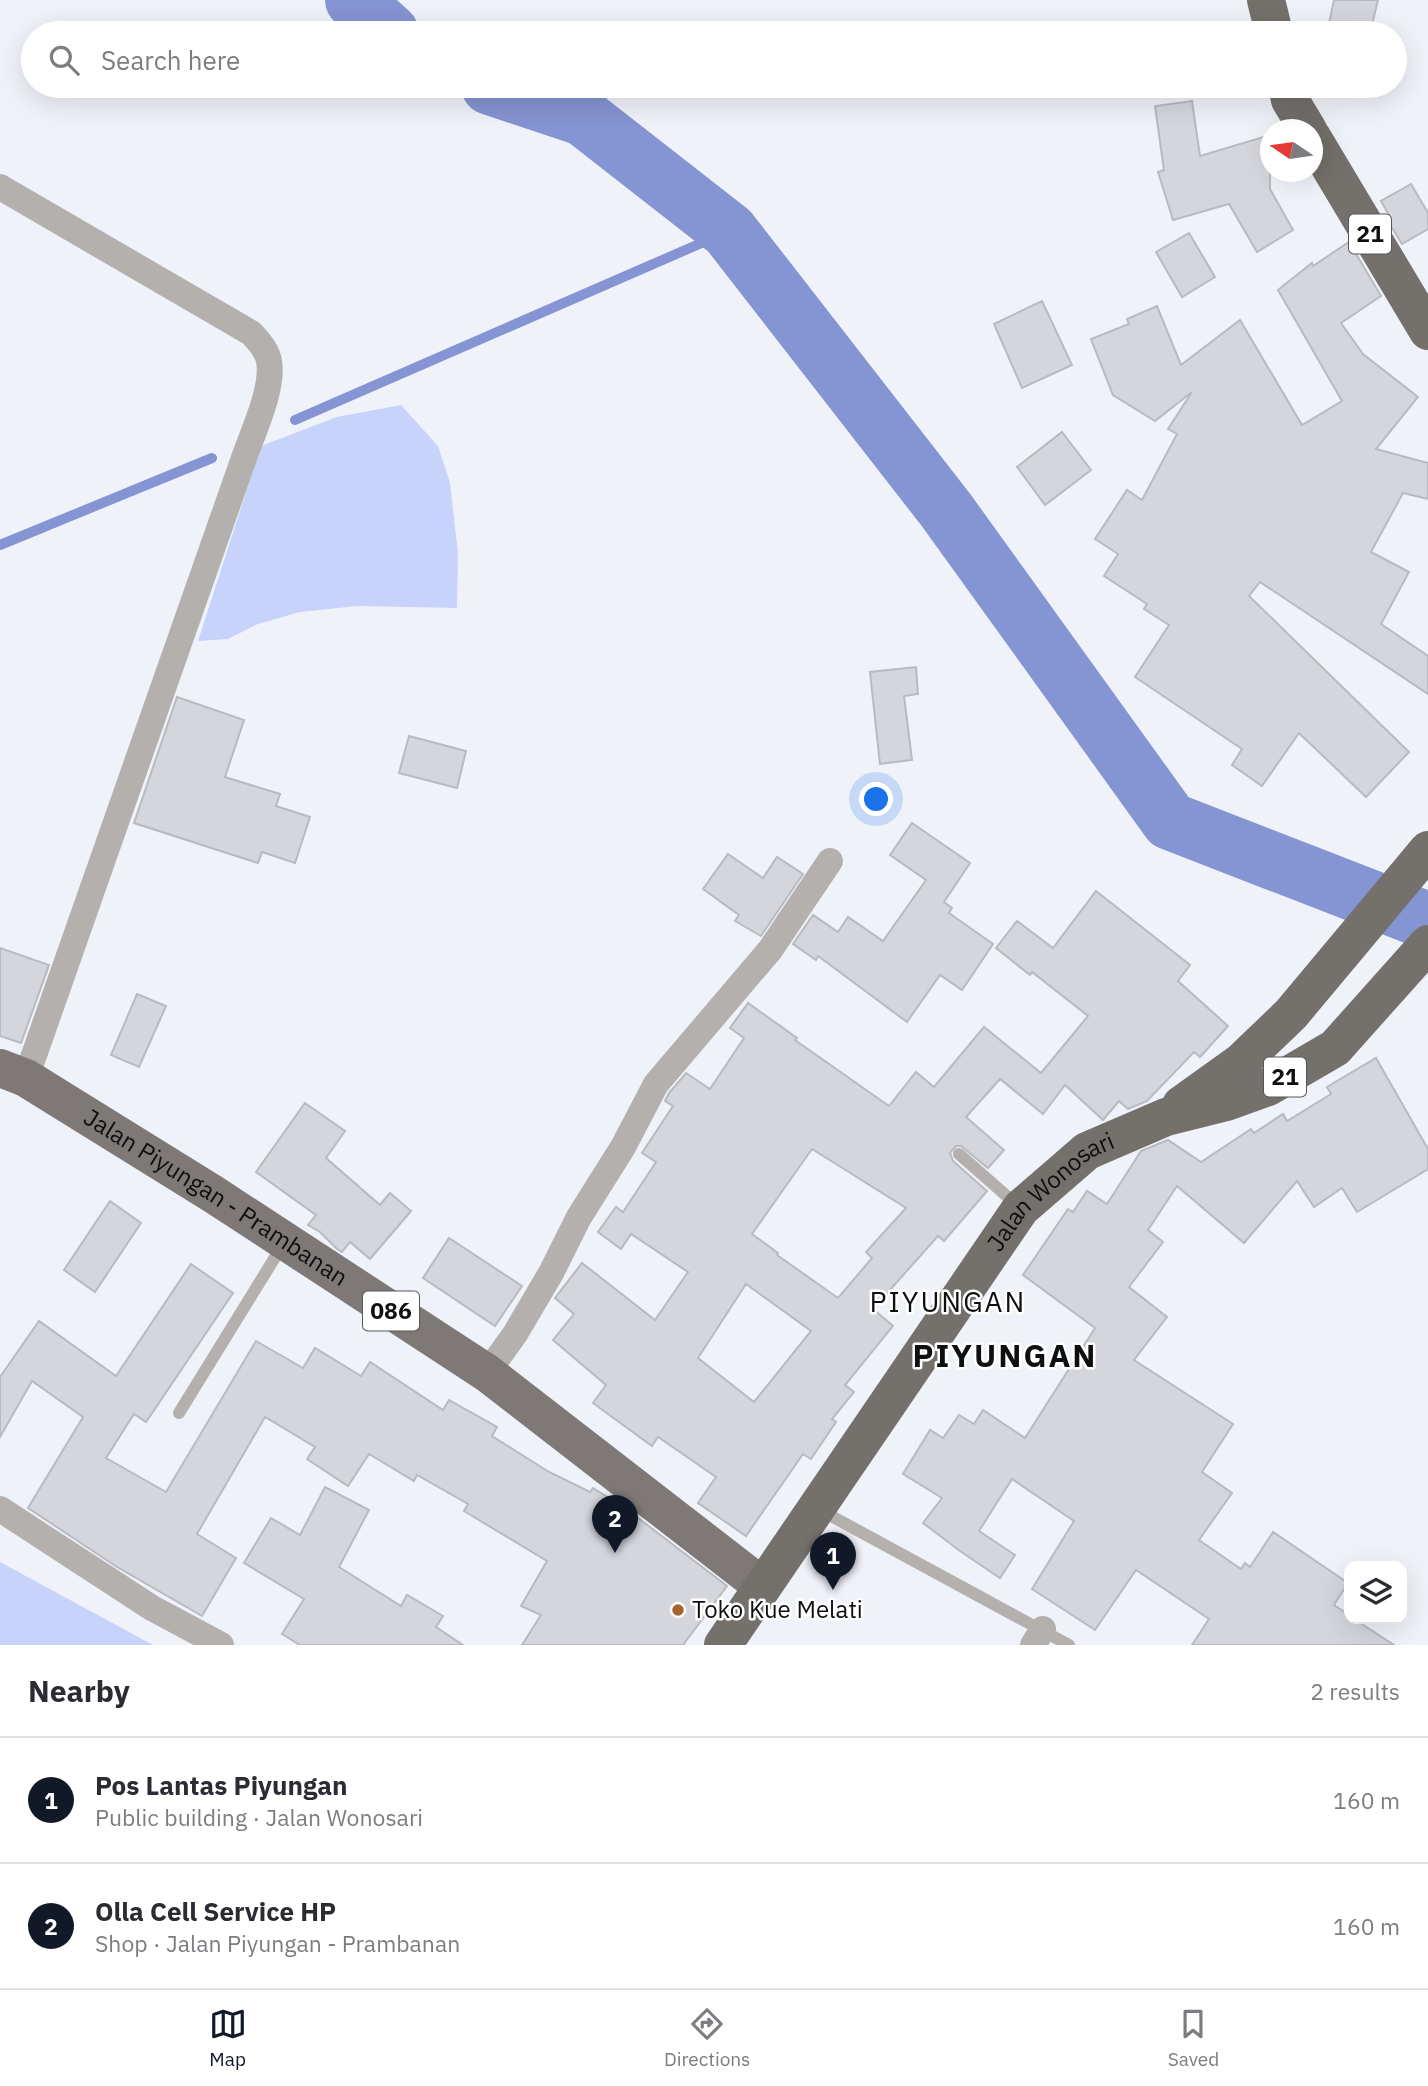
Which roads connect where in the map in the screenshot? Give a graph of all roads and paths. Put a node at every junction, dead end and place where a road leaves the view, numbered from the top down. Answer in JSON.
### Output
{"nodes":[{"id":1,"x":1266,"y":0,"type":"edge"},
{"id":2,"x":1271,"y":21,"type":"edge"},
{"id":3,"x":1290,"y":98,"type":"edge"},
{"id":4,"x":1301,"y":119,"type":"edge"},
{"id":5,"x":1323,"y":155,"type":"edge"},
{"id":6,"x":0,"y":187,"type":"edge"},
{"id":7,"x":1428,"y":331,"type":"edge"},
{"id":8,"x":1428,"y":850,"type":"edge"},
{"id":9,"x":830,"y":861,"type":"dead end"},
{"id":10,"x":1428,"y":944,"type":"edge"},
{"id":11,"x":13,"y":1073,"type":"edge"},
{"id":12,"x":1166,"y":1117,"type":"junction"},
{"id":13,"x":959,"y":1154,"type":"dead end"},
{"id":14,"x":1021,"y":1208,"type":"junction"},
{"id":15,"x":284,"y":1243,"type":"junction"},
{"id":16,"x":487,"y":1373,"type":"junction"},
{"id":17,"x":179,"y":1413,"type":"dead end"},
{"id":18,"x":815,"y":1507,"type":"junction"},
{"id":19,"x":0,"y":1509,"type":"edge"},
{"id":20,"x":762,"y":1586,"type":"junction"},
{"id":21,"x":1038,"y":1637,"type":"edge"},
{"id":22,"x":221,"y":1645,"type":"edge"},
{"id":23,"x":723,"y":1645,"type":"edge"},
{"id":24,"x":1069,"y":1645,"type":"edge"}],
"edges":[{"from":1,"to":2,"type":"highway"},
{"from":3,"to":4,"type":"highway"},
{"from":5,"to":7,"type":"highway","number":"21"},
{"from":6,"to":11,"type":"street"},
{"from":8,"to":12,"type":"highway","name":"Jalan Wonosari","number":"21"},
{"from":9,"to":16,"type":"street"},
{"from":10,"to":12,"type":"highway","name":"Jalan Wonosari","number":"21"},
{"from":11,"to":15,"type":"main road","name":"Jalan Piyungan - Prambanan","number":"086"},
{"from":12,"to":14,"type":"highway","name":"Jalan Wonosari","number":"21"},
{"from":13,"to":14,"type":"lane"},
{"from":14,"to":18,"type":"highway","name":"Jalan Wonosari","number":"21"},
{"from":15,"to":16,"type":"main road","name":"Jalan Piyungan - Prambanan","number":"086"},
{"from":15,"to":17,"type":"lane"},
{"from":16,"to":20,"type":"main road","name":"Jalan Piyungan - Prambanan","number":"086"},
{"from":18,"to":20,"type":"highway","name":"Jalan Wonosari","number":"21"},
{"from":18,"to":21,"type":"lane"},
{"from":19,"to":22,"type":"street"},
{"from":20,"to":23,"type":"highway","name":"Jalan Wonosari","number":"21"},
{"from":21,"to":24,"type":"lane"}]}
